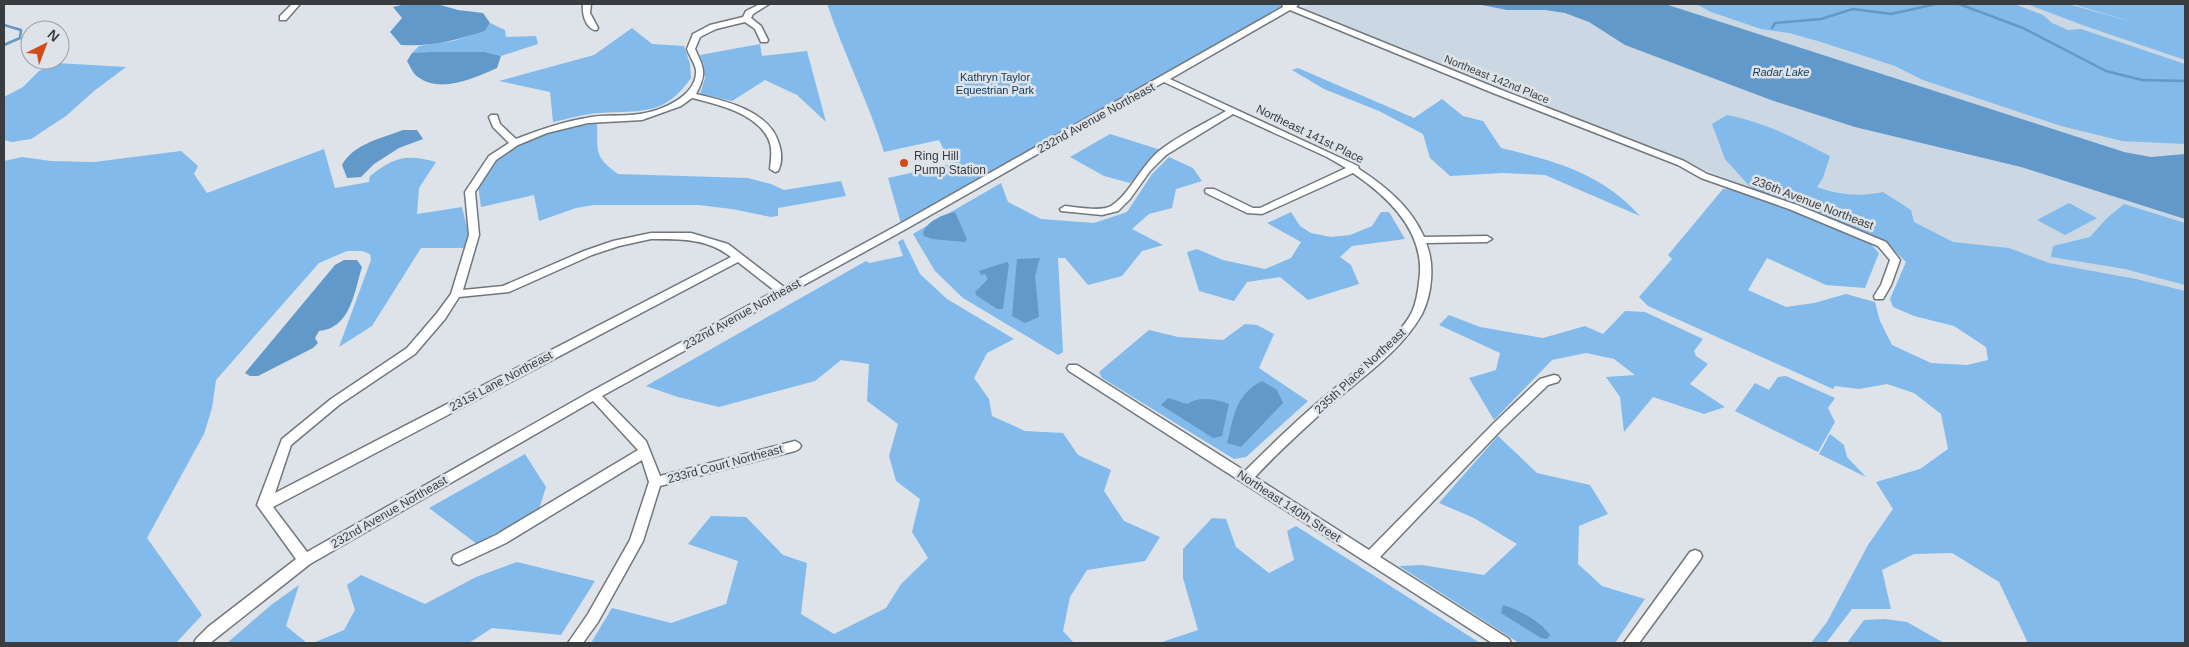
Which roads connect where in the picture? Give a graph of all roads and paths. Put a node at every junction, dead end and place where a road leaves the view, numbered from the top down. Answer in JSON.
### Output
{"nodes":[{"id":1,"x":296,"y":4,"type":"edge"},
{"id":2,"x":587,"y":4,"type":"edge"},
{"id":3,"x":765,"y":4,"type":"edge"},
{"id":4,"x":1289,"y":5,"type":"edge"},
{"id":5,"x":283,"y":18,"type":"dead end"},
{"id":6,"x":747,"y":19,"type":"junction"},
{"id":7,"x":594,"y":28,"type":"dead end"},
{"id":8,"x":764,"y":40,"type":"dead end"},
{"id":9,"x":1164,"y":80,"type":"junction"},
{"id":10,"x":691,"y":95,"type":"junction"},
{"id":11,"x":1233,"y":110,"type":"junction"},
{"id":12,"x":494,"y":117,"type":"dead end"},
{"id":13,"x":516,"y":143,"type":"junction"},
{"id":14,"x":1355,"y":168,"type":"junction"},
{"id":15,"x":776,"y":169,"type":"dead end"},
{"id":16,"x":1704,"y":176,"type":"joint"},
{"id":17,"x":1210,"y":191,"type":"dead end"},
{"id":18,"x":1065,"y":209,"type":"dead end"},
{"id":19,"x":1487,"y":238,"type":"dead end"},
{"id":20,"x":1422,"y":240,"type":"junction"},
{"id":21,"x":739,"y":256,"type":"junction"},
{"id":22,"x":783,"y":292,"type":"junction"},
{"id":23,"x":456,"y":294,"type":"junction"},
{"id":24,"x":1879,"y":296,"type":"dead end"},
{"id":25,"x":1073,"y":368,"type":"dead end"},
{"id":26,"x":1554,"y":379,"type":"dead end"},
{"id":27,"x":594,"y":395,"type":"junction"},
{"id":28,"x":795,"y":446,"type":"dead end"},
{"id":29,"x":645,"y":452,"type":"junction"},
{"id":30,"x":1246,"y":478,"type":"junction"},
{"id":31,"x":655,"y":482,"type":"junction"},
{"id":32,"x":264,"y":505,"type":"junction"},
{"id":33,"x":1695,"y":556,"type":"dead end"},
{"id":34,"x":1370,"y":558,"type":"junction"},
{"id":35,"x":459,"y":559,"type":"dead end"},
{"id":36,"x":305,"y":560,"type":"junction"},
{"id":37,"x":201,"y":643,"type":"edge"},
{"id":38,"x":575,"y":643,"type":"edge"},
{"id":39,"x":1504,"y":643,"type":"edge"},
{"id":40,"x":1631,"y":643,"type":"edge"}],
"edges":[{"from":1,"to":5,"type":"street"},
{"from":2,"to":7,"type":"street"},
{"from":3,"to":6,"type":"street"},
{"from":4,"to":9,"type":"street","name":"232nd Avenue Northeast"},
{"from":4,"to":16,"type":"street","name":"Northeast 142nd Place"},
{"from":6,"to":8,"type":"street"},
{"from":6,"to":10,"type":"street"},
{"from":9,"to":11,"type":"street","name":"Northeast 141st Place"},
{"from":9,"to":22,"type":"street","name":"232nd Avenue Northeast"},
{"from":10,"to":13,"type":"street"},
{"from":10,"to":15,"type":"street"},
{"from":11,"to":14,"type":"street","name":"Northeast 141st Place"},
{"from":11,"to":18,"type":"street"},
{"from":12,"to":13,"type":"street"},
{"from":13,"to":23,"type":"street"},
{"from":14,"to":17,"type":"street"},
{"from":14,"to":20,"type":"street","name":"Northeast 141st Place"},
{"from":16,"to":24,"type":"street","name":"236th Avenue Northeast"},
{"from":19,"to":20,"type":"street"},
{"from":20,"to":30,"type":"street","name":"235th Place Northeast"},
{"from":21,"to":22,"type":"street"},
{"from":21,"to":23,"type":"street"},
{"from":21,"to":32,"type":"street","name":"231st Lane Northeast"},
{"from":22,"to":27,"type":"street","name":"232nd Avenue Northeast"},
{"from":23,"to":32,"type":"street"},
{"from":25,"to":30,"type":"street","name":"Northeast 140th Street"},
{"from":26,"to":34,"type":"street"},
{"from":27,"to":29,"type":"street"},
{"from":27,"to":36,"type":"street","name":"232nd Avenue Northeast"},
{"from":28,"to":31,"type":"street","name":"233rd Court Northeast"},
{"from":29,"to":31,"type":"street"},
{"from":29,"to":35,"type":"street"},
{"from":30,"to":34,"type":"street","name":"Northeast 140th Street"},
{"from":31,"to":38,"type":"street"},
{"from":32,"to":36,"type":"street"},
{"from":33,"to":40,"type":"street"},
{"from":34,"to":39,"type":"street","name":"Northeast 140th Street"},
{"from":36,"to":37,"type":"street","name":"232nd Avenue Northeast"}]}
